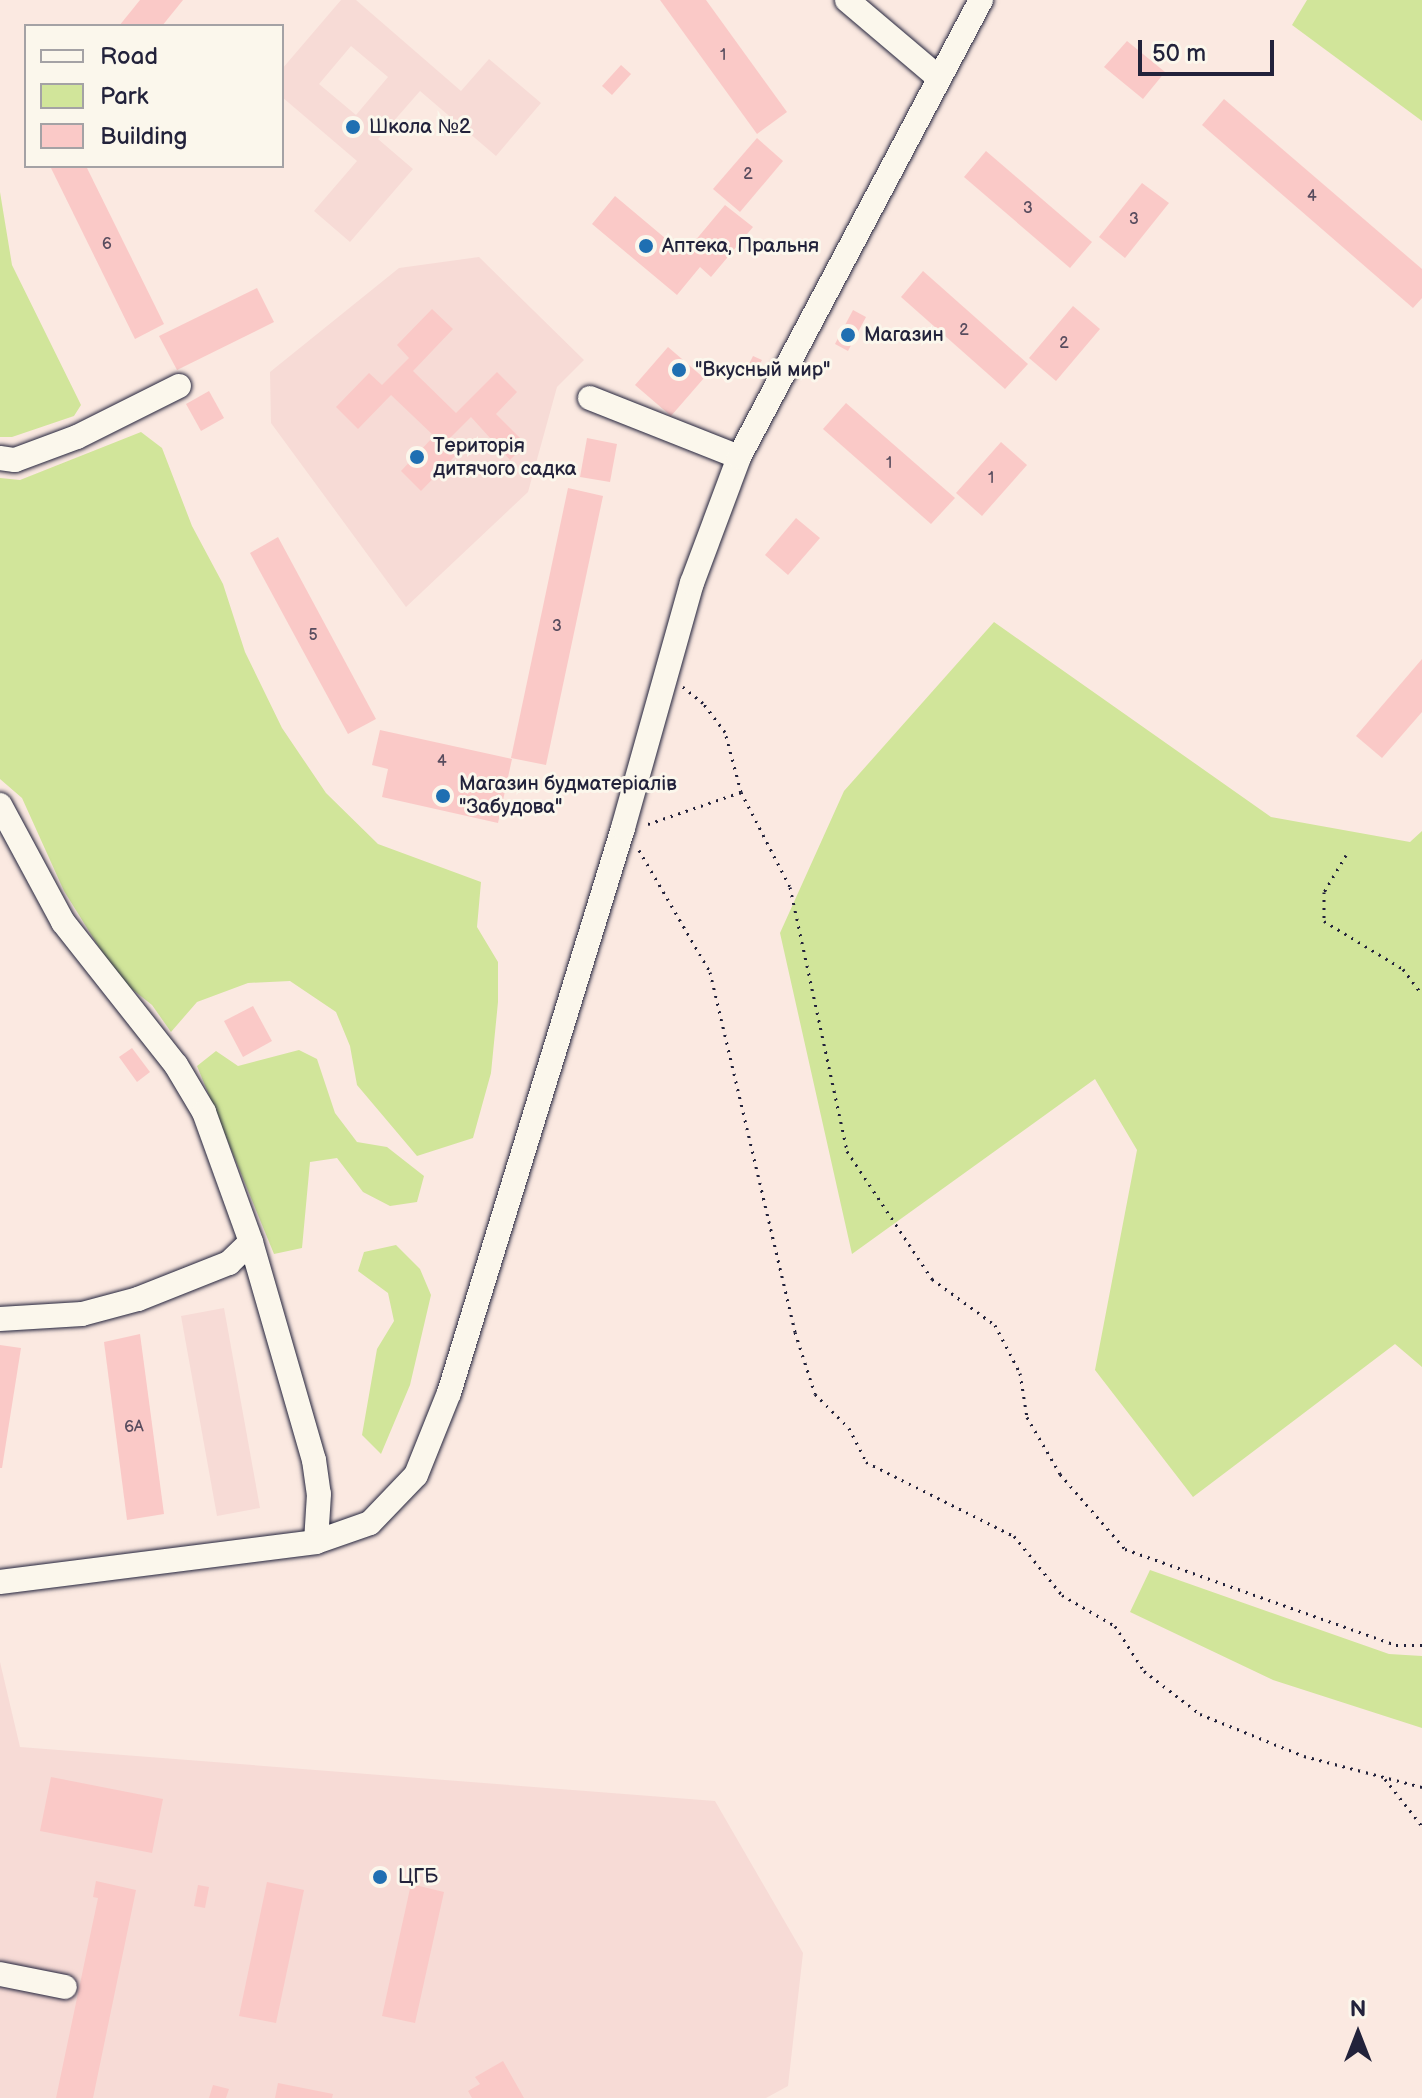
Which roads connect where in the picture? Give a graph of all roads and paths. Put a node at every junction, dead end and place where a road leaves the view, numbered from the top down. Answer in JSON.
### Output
{"nodes":[{"id":1,"x":847,"y":0,"type":"edge"},
{"id":2,"x":981,"y":0,"type":"edge"},
{"id":3,"x":939,"y":78,"type":"junction"},
{"id":4,"x":179,"y":386,"type":"dead end"},
{"id":5,"x":590,"y":398,"type":"dead end"},
{"id":6,"x":739,"y":457,"type":"junction"},
{"id":7,"x":0,"y":458,"type":"edge"},
{"id":8,"x":666,"y":674,"type":"junction"},
{"id":9,"x":741,"y":792,"type":"junction"},
{"id":10,"x":0,"y":805,"type":"edge"},
{"id":11,"x":623,"y":828,"type":"junction"},
{"id":12,"x":1346,"y":855,"type":"dead end"},
{"id":13,"x":1422,"y":994,"type":"edge"},
{"id":14,"x":251,"y":1242,"type":"junction"},
{"id":15,"x":0,"y":1319,"type":"edge"},
{"id":16,"x":316,"y":1542,"type":"junction"},
{"id":17,"x":0,"y":1582,"type":"edge"},
{"id":18,"x":1422,"y":1645,"type":"edge"},
{"id":19,"x":1385,"y":1779,"type":"junction"},
{"id":20,"x":1422,"y":1787,"type":"edge"},
{"id":21,"x":1422,"y":1826,"type":"edge"},
{"id":22,"x":0,"y":1974,"type":"edge"},
{"id":23,"x":65,"y":1987,"type":"dead end"}],
"edges":[{"from":1,"to":3,"type":"street"},
{"from":2,"to":3,"type":"street"},
{"from":3,"to":6,"type":"street"},
{"from":4,"to":7,"type":"street"},
{"from":5,"to":6,"type":"street"},
{"from":6,"to":8,"type":"street"},
{"from":8,"to":9,"type":"path"},
{"from":8,"to":11,"type":"street"},
{"from":9,"to":11,"type":"path"},
{"from":9,"to":18,"type":"path"},
{"from":10,"to":14,"type":"street"},
{"from":11,"to":16,"type":"street"},
{"from":11,"to":19,"type":"path"},
{"from":12,"to":13,"type":"path"},
{"from":14,"to":15,"type":"street"},
{"from":14,"to":16,"type":"street"},
{"from":16,"to":17,"type":"street"},
{"from":19,"to":20,"type":"path"},
{"from":19,"to":21,"type":"path"},
{"from":22,"to":23,"type":"street"}]}
